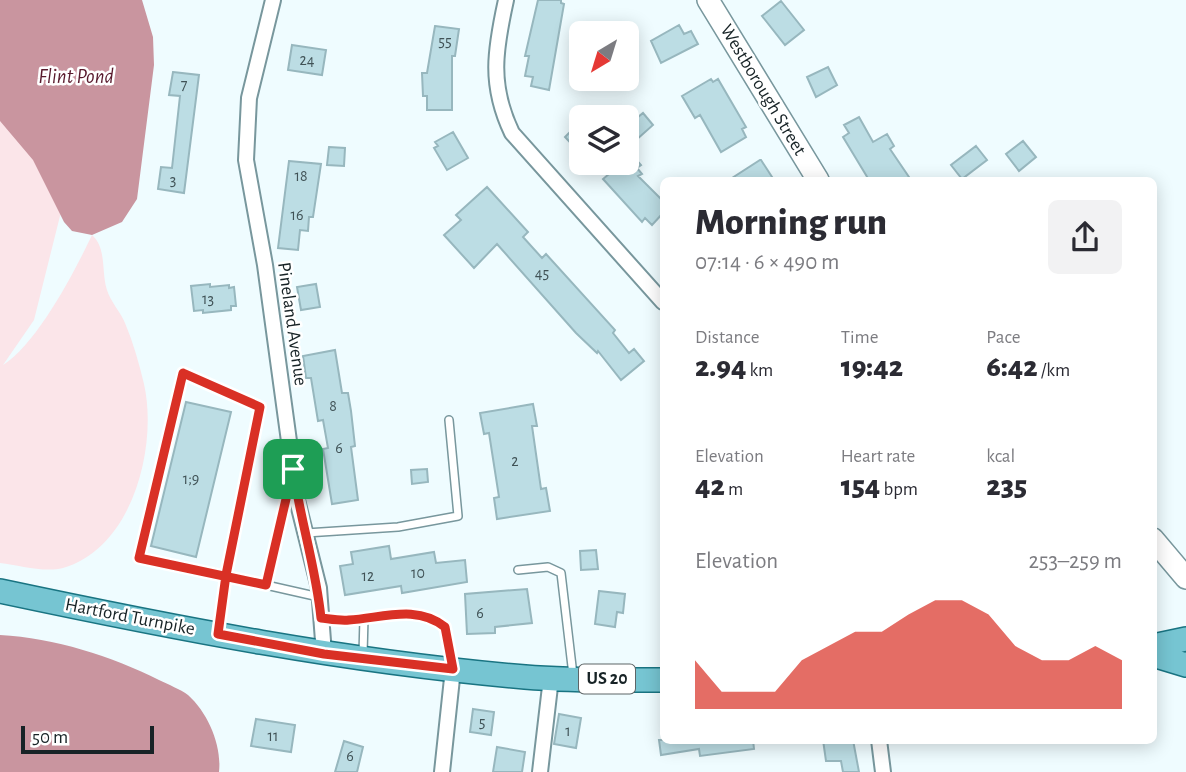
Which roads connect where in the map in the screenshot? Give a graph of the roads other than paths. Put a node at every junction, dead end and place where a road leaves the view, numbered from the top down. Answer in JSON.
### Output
{"nodes":[{"id":1,"x":273,"y":0,"type":"edge"},
{"id":2,"x":506,"y":0,"type":"edge"},
{"id":3,"x":708,"y":0,"type":"edge"},
{"id":4,"x":816,"y":177,"type":"edge"},
{"id":5,"x":660,"y":299,"type":"edge"},
{"id":6,"x":449,"y":420,"type":"dead end"},
{"id":7,"x":293,"y":469,"type":"junction"},
{"id":8,"x":305,"y":533,"type":"junction"},
{"id":9,"x":1157,"y":544,"type":"edge"},
{"id":10,"x":519,"y":570,"type":"dead end"},
{"id":11,"x":226,"y":575,"type":"junction"},
{"id":12,"x":1186,"y":578,"type":"edge"},
{"id":13,"x":266,"y":585,"type":"junction"},
{"id":14,"x":6,"y":593,"type":"edge"},
{"id":15,"x":319,"y":597,"type":"junction"},
{"id":16,"x":321,"y":618,"type":"junction"},
{"id":17,"x":364,"y":618,"type":"junction"},
{"id":18,"x":218,"y":634,"type":"junction"},
{"id":19,"x":1186,"y":639,"type":"edge"},
{"id":20,"x":1157,"y":645,"type":"edge"},
{"id":21,"x":324,"y":654,"type":"junction"},
{"id":22,"x":1157,"y":656,"type":"edge"},
{"id":23,"x":363,"y":658,"type":"junction"},
{"id":24,"x":1186,"y":664,"type":"edge"},
{"id":25,"x":453,"y":669,"type":"junction"},
{"id":26,"x":562,"y":678,"type":"junction"},
{"id":27,"x":660,"y":680,"type":"edge"},
{"id":28,"x":880,"y":744,"type":"edge"},
{"id":29,"x":442,"y":772,"type":"edge"},
{"id":30,"x":540,"y":772,"type":"edge"},
{"id":31,"x":883,"y":772,"type":"edge"}],
"edges":[{"from":1,"to":7,"type":"street","name":"Pineland Avenue"},
{"from":2,"to":5,"type":"street"},
{"from":3,"to":4,"type":"street","name":"Westborough Street"},
{"from":6,"to":8,"type":"lane"},
{"from":7,"to":8,"type":"street","name":"Pineland Avenue"},
{"from":7,"to":13,"type":"lane"},
{"from":8,"to":15,"type":"street","name":"Pineland Avenue"},
{"from":9,"to":12,"type":"street"},
{"from":10,"to":26,"type":"lane"},
{"from":11,"to":11,"type":"lane"},
{"from":11,"to":13,"type":"lane"},
{"from":11,"to":18,"type":"lane"},
{"from":13,"to":15,"type":"lane"},
{"from":14,"to":18,"type":"main road","name":"Hartford Turnpike","number":"US 20"},
{"from":15,"to":16,"type":"street","name":"Pineland Avenue"},
{"from":16,"to":17,"type":"lane"},
{"from":16,"to":21,"type":"street","name":"Pineland Avenue"},
{"from":17,"to":23,"type":"lane"},
{"from":17,"to":25,"type":"lane"},
{"from":18,"to":21,"type":"main road","name":"Hartford Turnpike","number":"US 20"},
{"from":19,"to":20,"type":"main road"},
{"from":21,"to":23,"type":"main road","name":"Hartford Turnpike","number":"US 20"},
{"from":22,"to":24,"type":"main road"},
{"from":23,"to":25,"type":"main road","name":"Hartford Turnpike","number":"US 20"},
{"from":25,"to":26,"type":"main road","name":"Hartford Turnpike","number":"US 20"},
{"from":25,"to":29,"type":"street"},
{"from":26,"to":27,"type":"main road","number":"US 20"},
{"from":26,"to":30,"type":"street"},
{"from":28,"to":31,"type":"street"}]}
